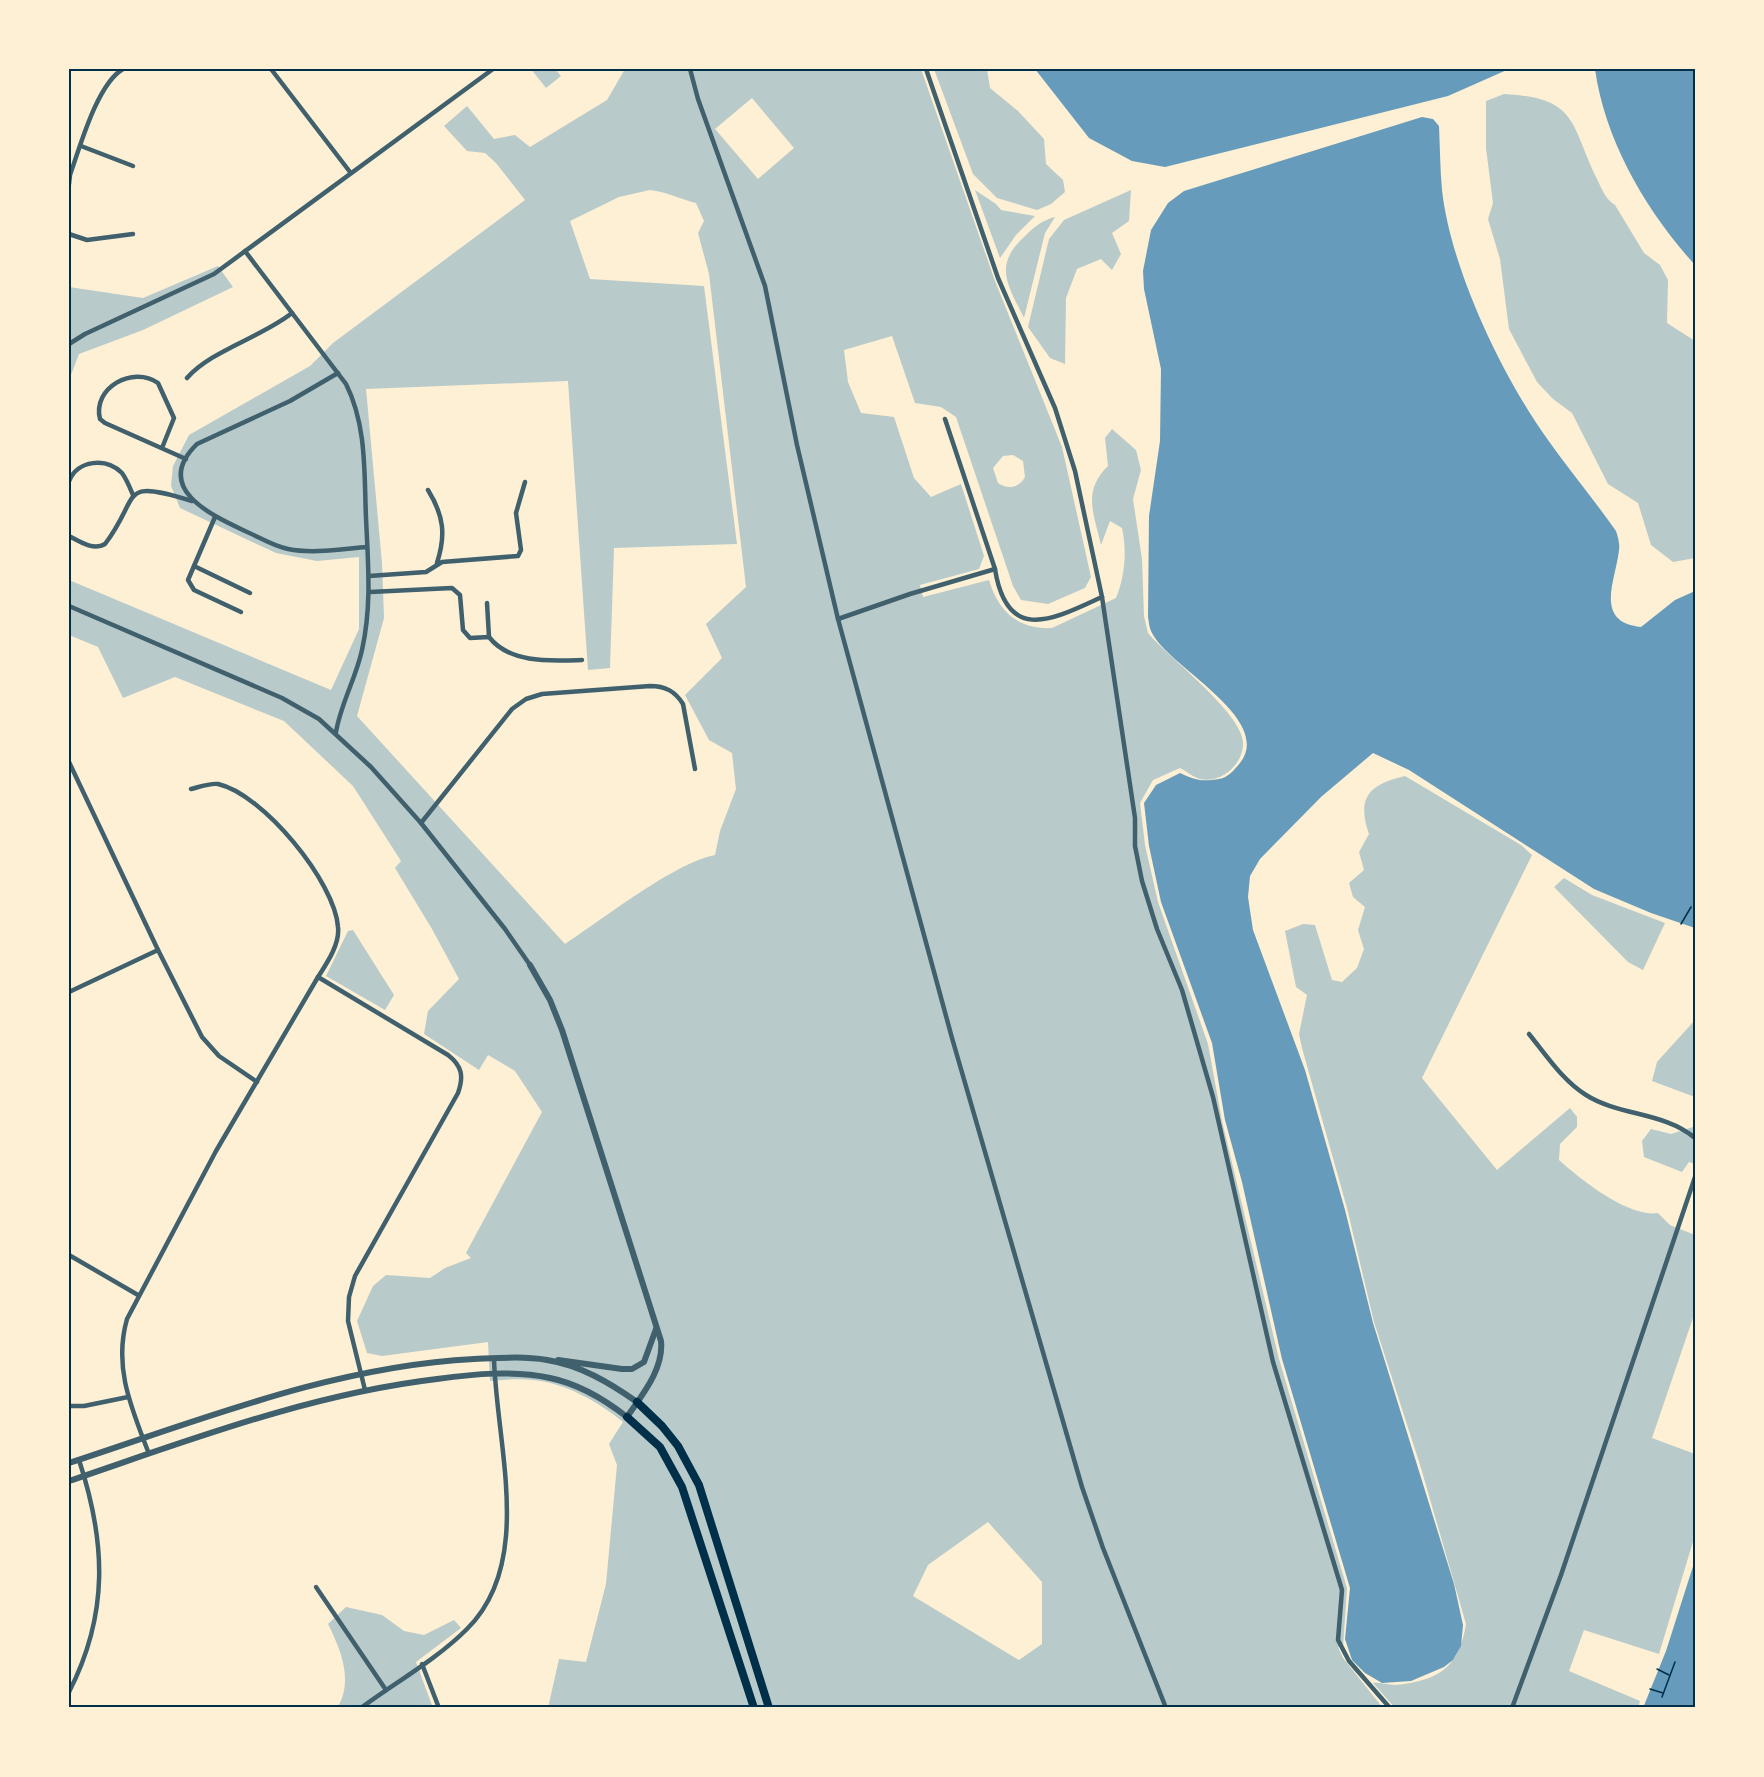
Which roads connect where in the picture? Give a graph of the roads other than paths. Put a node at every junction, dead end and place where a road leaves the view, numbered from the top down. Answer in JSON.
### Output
{"nodes":[{"id":1,"x":123,"y":69,"type":"edge"},
{"id":2,"x":272,"y":69,"type":"edge"},
{"id":3,"x":493,"y":69,"type":"edge"},
{"id":4,"x":690,"y":69,"type":"edge"},
{"id":5,"x":926,"y":69,"type":"edge"},
{"id":6,"x":81,"y":146,"type":"junction"},
{"id":7,"x":133,"y":166,"type":"dead end"},
{"id":8,"x":350,"y":172,"type":"junction"},
{"id":9,"x":69,"y":184,"type":"edge"},
{"id":10,"x":69,"y":234,"type":"edge"},
{"id":11,"x":133,"y":234,"type":"dead end"},
{"id":12,"x":245,"y":252,"type":"junction"},
{"id":13,"x":292,"y":313,"type":"junction"},
{"id":14,"x":69,"y":344,"type":"edge"},
{"id":15,"x":338,"y":373,"type":"junction"},
{"id":16,"x":187,"y":378,"type":"dead end"},
{"id":17,"x":945,"y":419,"type":"dead end"},
{"id":18,"x":162,"y":448,"type":"junction"},
{"id":19,"x":186,"y":459,"type":"junction"},
{"id":20,"x":69,"y":481,"type":"edge"},
{"id":21,"x":525,"y":482,"type":"dead end"},
{"id":22,"x":428,"y":490,"type":"dead end"},
{"id":23,"x":133,"y":495,"type":"junction"},
{"id":24,"x":192,"y":501,"type":"junction"},
{"id":25,"x":215,"y":517,"type":"junction"},
{"id":26,"x":69,"y":536,"type":"edge"},
{"id":27,"x":367,"y":547,"type":"junction"},
{"id":28,"x":437,"y":564,"type":"junction"},
{"id":29,"x":195,"y":566,"type":"junction"},
{"id":30,"x":995,"y":569,"type":"junction"},
{"id":31,"x":369,"y":576,"type":"junction"},
{"id":32,"x":370,"y":592,"type":"junction"},
{"id":33,"x":250,"y":593,"type":"dead end"},
{"id":34,"x":1102,"y":597,"type":"junction"},
{"id":35,"x":487,"y":603,"type":"dead end"},
{"id":36,"x":69,"y":606,"type":"edge"},
{"id":37,"x":241,"y":612,"type":"dead end"},
{"id":38,"x":838,"y":619,"type":"junction"},
{"id":39,"x":489,"y":637,"type":"junction"},
{"id":40,"x":582,"y":660,"type":"dead end"},
{"id":41,"x":336,"y":732,"type":"junction"},
{"id":42,"x":69,"y":762,"type":"edge"},
{"id":43,"x":694,"y":769,"type":"dead end"},
{"id":44,"x":76,"y":776,"type":"junction"},
{"id":45,"x":69,"y":778,"type":"edge"},
{"id":46,"x":191,"y":789,"type":"dead end"},
{"id":47,"x":421,"y":823,"type":"junction"},
{"id":48,"x":158,"y":950,"type":"junction"},
{"id":49,"x":530,"y":965,"type":"joint"},
{"id":50,"x":318,"y":977,"type":"junction"},
{"id":51,"x":69,"y":992,"type":"edge"},
{"id":52,"x":1528,"y":1034,"type":"dead end"},
{"id":53,"x":256,"y":1082,"type":"junction"},
{"id":54,"x":1695,"y":1138,"type":"edge"},
{"id":55,"x":1695,"y":1177,"type":"edge"},
{"id":56,"x":69,"y":1255,"type":"edge"},
{"id":57,"x":138,"y":1295,"type":"junction"},
{"id":58,"x":656,"y":1329,"type":"junction"},
{"id":59,"x":494,"y":1358,"type":"junction"},
{"id":60,"x":548,"y":1360,"type":"junction"},
{"id":61,"x":361,"y":1373,"type":"junction"},
{"id":62,"x":494,"y":1374,"type":"junction"},
{"id":63,"x":365,"y":1390,"type":"junction"},
{"id":64,"x":128,"y":1397,"type":"junction"},
{"id":65,"x":637,"y":1402,"type":"junction"},
{"id":66,"x":69,"y":1406,"type":"edge"},
{"id":67,"x":627,"y":1417,"type":"junction"},
{"id":68,"x":143,"y":1439,"type":"junction"},
{"id":69,"x":149,"y":1454,"type":"junction"},
{"id":70,"x":79,"y":1460,"type":"junction"},
{"id":71,"x":69,"y":1463,"type":"edge"},
{"id":72,"x":84,"y":1476,"type":"junction"},
{"id":73,"x":69,"y":1481,"type":"edge"},
{"id":74,"x":316,"y":1587,"type":"dead end"},
{"id":75,"x":422,"y":1664,"type":"junction"},
{"id":76,"x":386,"y":1690,"type":"junction"},
{"id":77,"x":69,"y":1692,"type":"edge"},
{"id":78,"x":361,"y":1708,"type":"edge"},
{"id":79,"x":440,"y":1708,"type":"edge"},
{"id":80,"x":754,"y":1708,"type":"edge"},
{"id":81,"x":769,"y":1708,"type":"edge"},
{"id":82,"x":1166,"y":1708,"type":"edge"},
{"id":83,"x":1390,"y":1708,"type":"edge"},
{"id":84,"x":1512,"y":1708,"type":"edge"}],
"edges":[{"from":1,"to":6,"type":"street"},
{"from":2,"to":8,"type":"street"},
{"from":3,"to":8,"type":"street"},
{"from":4,"to":38,"type":"street"},
{"from":5,"to":34,"type":"street"},
{"from":6,"to":7,"type":"street"},
{"from":6,"to":9,"type":"street"},
{"from":8,"to":12,"type":"street"},
{"from":10,"to":11,"type":"street"},
{"from":12,"to":13,"type":"street"},
{"from":12,"to":14,"type":"street"},
{"from":13,"to":15,"type":"street"},
{"from":13,"to":16,"type":"street"},
{"from":15,"to":19,"type":"street"},
{"from":15,"to":27,"type":"street"},
{"from":17,"to":30,"type":"street"},
{"from":18,"to":18,"type":"street"},
{"from":18,"to":19,"type":"street"},
{"from":19,"to":24,"type":"street"},
{"from":20,"to":23,"type":"street"},
{"from":21,"to":28,"type":"street"},
{"from":22,"to":28,"type":"street"},
{"from":23,"to":24,"type":"street"},
{"from":23,"to":26,"type":"street"},
{"from":24,"to":25,"type":"street"},
{"from":25,"to":27,"type":"street"},
{"from":25,"to":29,"type":"street"},
{"from":27,"to":31,"type":"street"},
{"from":28,"to":31,"type":"street"},
{"from":29,"to":33,"type":"street"},
{"from":29,"to":37,"type":"street"},
{"from":30,"to":34,"type":"street"},
{"from":30,"to":38,"type":"street"},
{"from":31,"to":32,"type":"street"},
{"from":32,"to":39,"type":"street"},
{"from":32,"to":41,"type":"street"},
{"from":34,"to":83,"type":"street"},
{"from":35,"to":39,"type":"street"},
{"from":36,"to":41,"type":"street"},
{"from":38,"to":82,"type":"street"},
{"from":39,"to":40,"type":"street"},
{"from":41,"to":47,"type":"street"},
{"from":42,"to":44,"type":"street"},
{"from":43,"to":47,"type":"street"},
{"from":44,"to":45,"type":"street"},
{"from":44,"to":48,"type":"street"},
{"from":46,"to":50,"type":"street"},
{"from":47,"to":49,"type":"street"},
{"from":48,"to":51,"type":"street"},
{"from":48,"to":53,"type":"street"},
{"from":49,"to":58,"type":"street"},
{"from":50,"to":53,"type":"street"},
{"from":50,"to":61,"type":"street"},
{"from":52,"to":54,"type":"street"},
{"from":53,"to":57,"type":"street"},
{"from":55,"to":84,"type":"street"},
{"from":56,"to":57,"type":"street"},
{"from":57,"to":64,"type":"street"},
{"from":58,"to":60,"type":"street"},
{"from":58,"to":65,"type":"street"},
{"from":59,"to":60,"type":"street"},
{"from":59,"to":61,"type":"street"},
{"from":59,"to":62,"type":"street"},
{"from":60,"to":65,"type":"street"},
{"from":61,"to":63,"type":"street"},
{"from":61,"to":68,"type":"street"},
{"from":62,"to":63,"type":"street"},
{"from":62,"to":67,"type":"street"},
{"from":62,"to":75,"type":"street"},
{"from":63,"to":69,"type":"street"},
{"from":64,"to":66,"type":"street"},
{"from":64,"to":68,"type":"street"},
{"from":65,"to":67,"type":"street"},
{"from":65,"to":81,"type":"main road"},
{"from":67,"to":80,"type":"main road"},
{"from":68,"to":69,"type":"street"},
{"from":68,"to":70,"type":"street"},
{"from":69,"to":72,"type":"street"},
{"from":70,"to":71,"type":"street"},
{"from":70,"to":72,"type":"street"},
{"from":72,"to":73,"type":"street"},
{"from":72,"to":77,"type":"street"},
{"from":74,"to":76,"type":"street"},
{"from":75,"to":76,"type":"street"},
{"from":75,"to":79,"type":"street"},
{"from":76,"to":78,"type":"street"}]}
